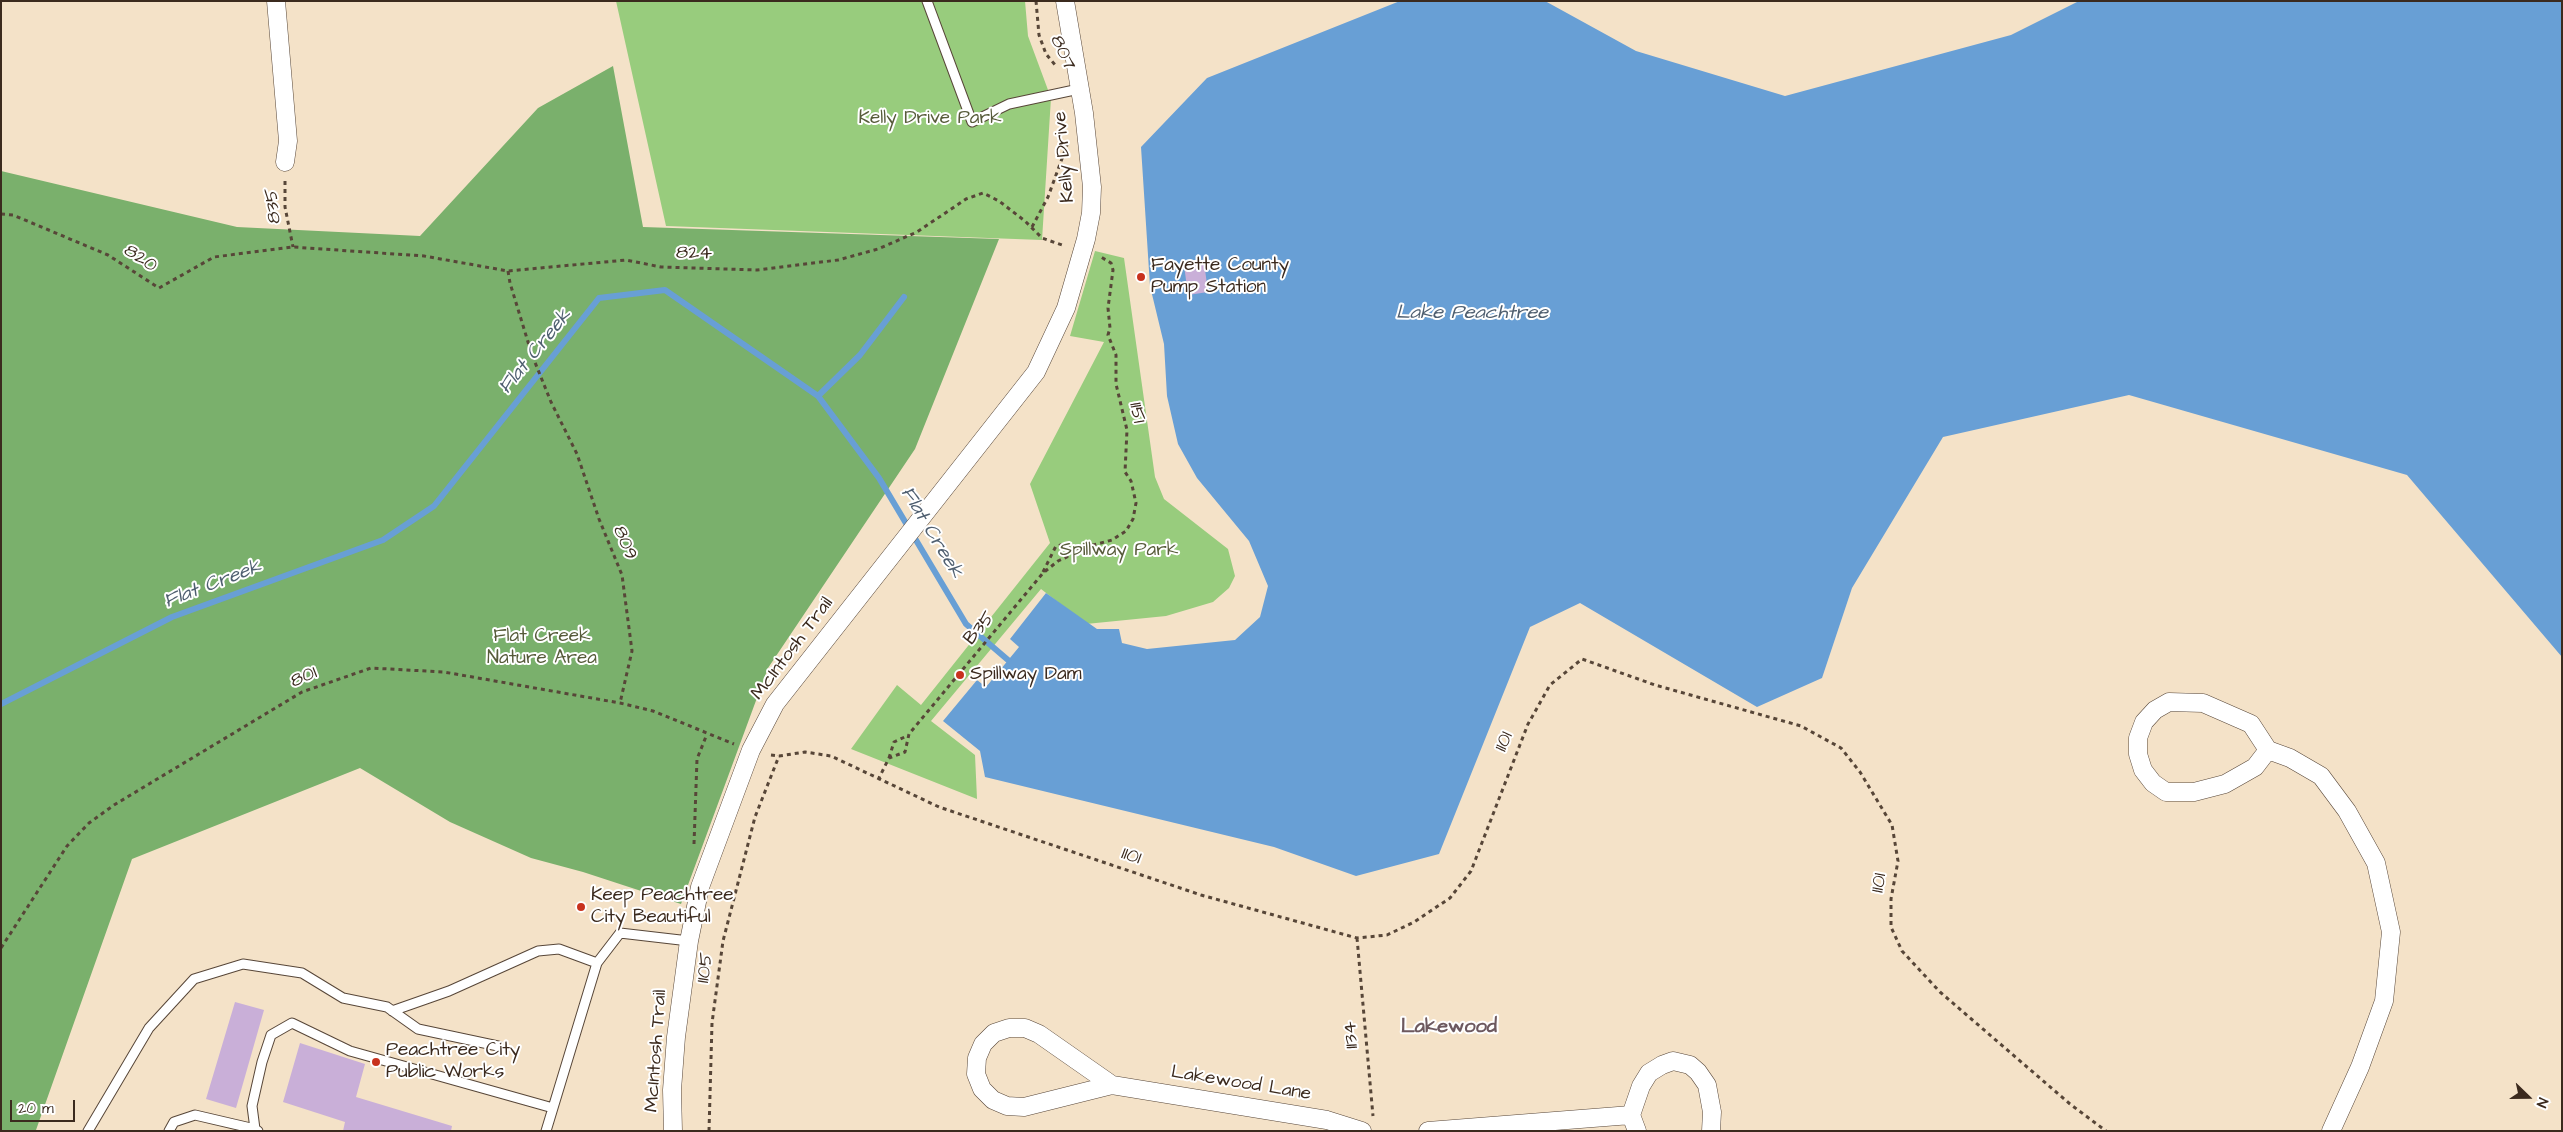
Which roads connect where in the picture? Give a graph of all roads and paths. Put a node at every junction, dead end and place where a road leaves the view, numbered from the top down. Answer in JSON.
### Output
{"nodes":[{"id":1,"x":276,"y":1,"type":"edge"},
{"id":2,"x":927,"y":1,"type":"edge"},
{"id":3,"x":1036,"y":1,"type":"edge"},
{"id":4,"x":1065,"y":1,"type":"edge"},
{"id":5,"x":1070,"y":91,"type":"junction"},
{"id":6,"x":1068,"y":143,"type":"dead end"},
{"id":7,"x":284,"y":162,"type":"joint"},
{"id":8,"x":1,"y":214,"type":"edge"},
{"id":9,"x":1032,"y":227,"type":"junction"},
{"id":10,"x":1062,"y":245,"type":"dead end"},
{"id":11,"x":294,"y":246,"type":"junction"},
{"id":12,"x":1098,"y":255,"type":"dead end"},
{"id":13,"x":508,"y":271,"type":"junction"},
{"id":14,"x":1066,"y":308,"type":"joint"},
{"id":15,"x":1078,"y":550,"type":"junction"},
{"id":16,"x":1043,"y":573,"type":"junction"},
{"id":17,"x":1034,"y":586,"type":"joint"},
{"id":18,"x":620,"y":703,"type":"junction"},
{"id":19,"x":707,"y":734,"type":"dead end"},
{"id":20,"x":909,"y":734,"type":"junction"},
{"id":21,"x":2268,"y":750,"type":"junction"},
{"id":22,"x":779,"y":756,"type":"joint"},
{"id":23,"x":889,"y":758,"type":"junction"},
{"id":24,"x":878,"y":780,"type":"junction"},
{"id":25,"x":1357,"y":938,"type":"junction"},
{"id":26,"x":689,"y":941,"type":"junction"},
{"id":27,"x":1,"y":948,"type":"edge"},
{"id":28,"x":597,"y":963,"type":"junction"},
{"id":29,"x":392,"y":1011,"type":"junction"},
{"id":30,"x":498,"y":1046,"type":"dead end"},
{"id":31,"x":1112,"y":1084,"type":"junction"},
{"id":32,"x":553,"y":1108,"type":"junction"},
{"id":33,"x":1634,"y":1123,"type":"edge"},
{"id":34,"x":1368,"y":1126,"type":"edge"},
{"id":35,"x":256,"y":1130,"type":"edge"},
{"id":36,"x":88,"y":1131,"type":"edge"},
{"id":37,"x":169,"y":1131,"type":"edge"},
{"id":38,"x":546,"y":1131,"type":"edge"},
{"id":39,"x":674,"y":1131,"type":"edge"},
{"id":40,"x":709,"y":1131,"type":"edge"},
{"id":41,"x":1428,"y":1131,"type":"edge"},
{"id":42,"x":1712,"y":1131,"type":"edge"},
{"id":43,"x":2106,"y":1131,"type":"edge"},
{"id":44,"x":2331,"y":1131,"type":"edge"}],
"edges":[{"from":1,"to":7,"type":"street"},
{"from":2,"to":5,"type":"lane"},
{"from":3,"to":5,"type":"path","name":"807"},
{"from":4,"to":5,"type":"street","name":"Kelly Drive"},
{"from":5,"to":14,"type":"street","name":"Kelly Drive"},
{"from":6,"to":9,"type":"path"},
{"from":7,"to":11,"type":"path","name":"835"},
{"from":8,"to":11,"type":"path","name":"820"},
{"from":9,"to":10,"type":"path","name":"824"},
{"from":9,"to":13,"type":"path","name":"824"},
{"from":11,"to":13,"type":"path","name":"824"},
{"from":12,"to":15,"type":"path","name":"1151"},
{"from":13,"to":18,"type":"path","name":"809"},
{"from":14,"to":26,"type":"street","name":"McIntosh Trail"},
{"from":15,"to":16,"type":"path","name":"1151"},
{"from":15,"to":16,"type":"path","name":"1151"},
{"from":16,"to":17,"type":"path","name":"1151"},
{"from":17,"to":20,"type":"path","name":"B35"},
{"from":18,"to":19,"type":"path","name":"801"},
{"from":18,"to":27,"type":"path","name":"801"},
{"from":20,"to":23,"type":"path"},
{"from":20,"to":23,"type":"path"},
{"from":21,"to":21,"type":"street"},
{"from":21,"to":44,"type":"street"},
{"from":22,"to":24,"type":"path","name":"1101"},
{"from":22,"to":40,"type":"path","name":"1105"},
{"from":23,"to":24,"type":"path"},
{"from":24,"to":25,"type":"path","name":"1101"},
{"from":25,"to":34,"type":"path","name":"1134"},
{"from":25,"to":43,"type":"path","name":"1101"},
{"from":26,"to":28,"type":"lane"},
{"from":26,"to":39,"type":"street","name":"McIntosh Trail"},
{"from":28,"to":29,"type":"lane"},
{"from":28,"to":32,"type":"lane"},
{"from":29,"to":30,"type":"lane"},
{"from":29,"to":36,"type":"lane"},
{"from":31,"to":31,"type":"street","name":"Lakewood Lane"},
{"from":31,"to":34,"type":"street","name":"Lakewood Lane"},
{"from":32,"to":35,"type":"lane"},
{"from":32,"to":38,"type":"lane"},
{"from":33,"to":41,"type":"street"},
{"from":33,"to":42,"type":"street"},
{"from":35,"to":37,"type":"lane"}]}
